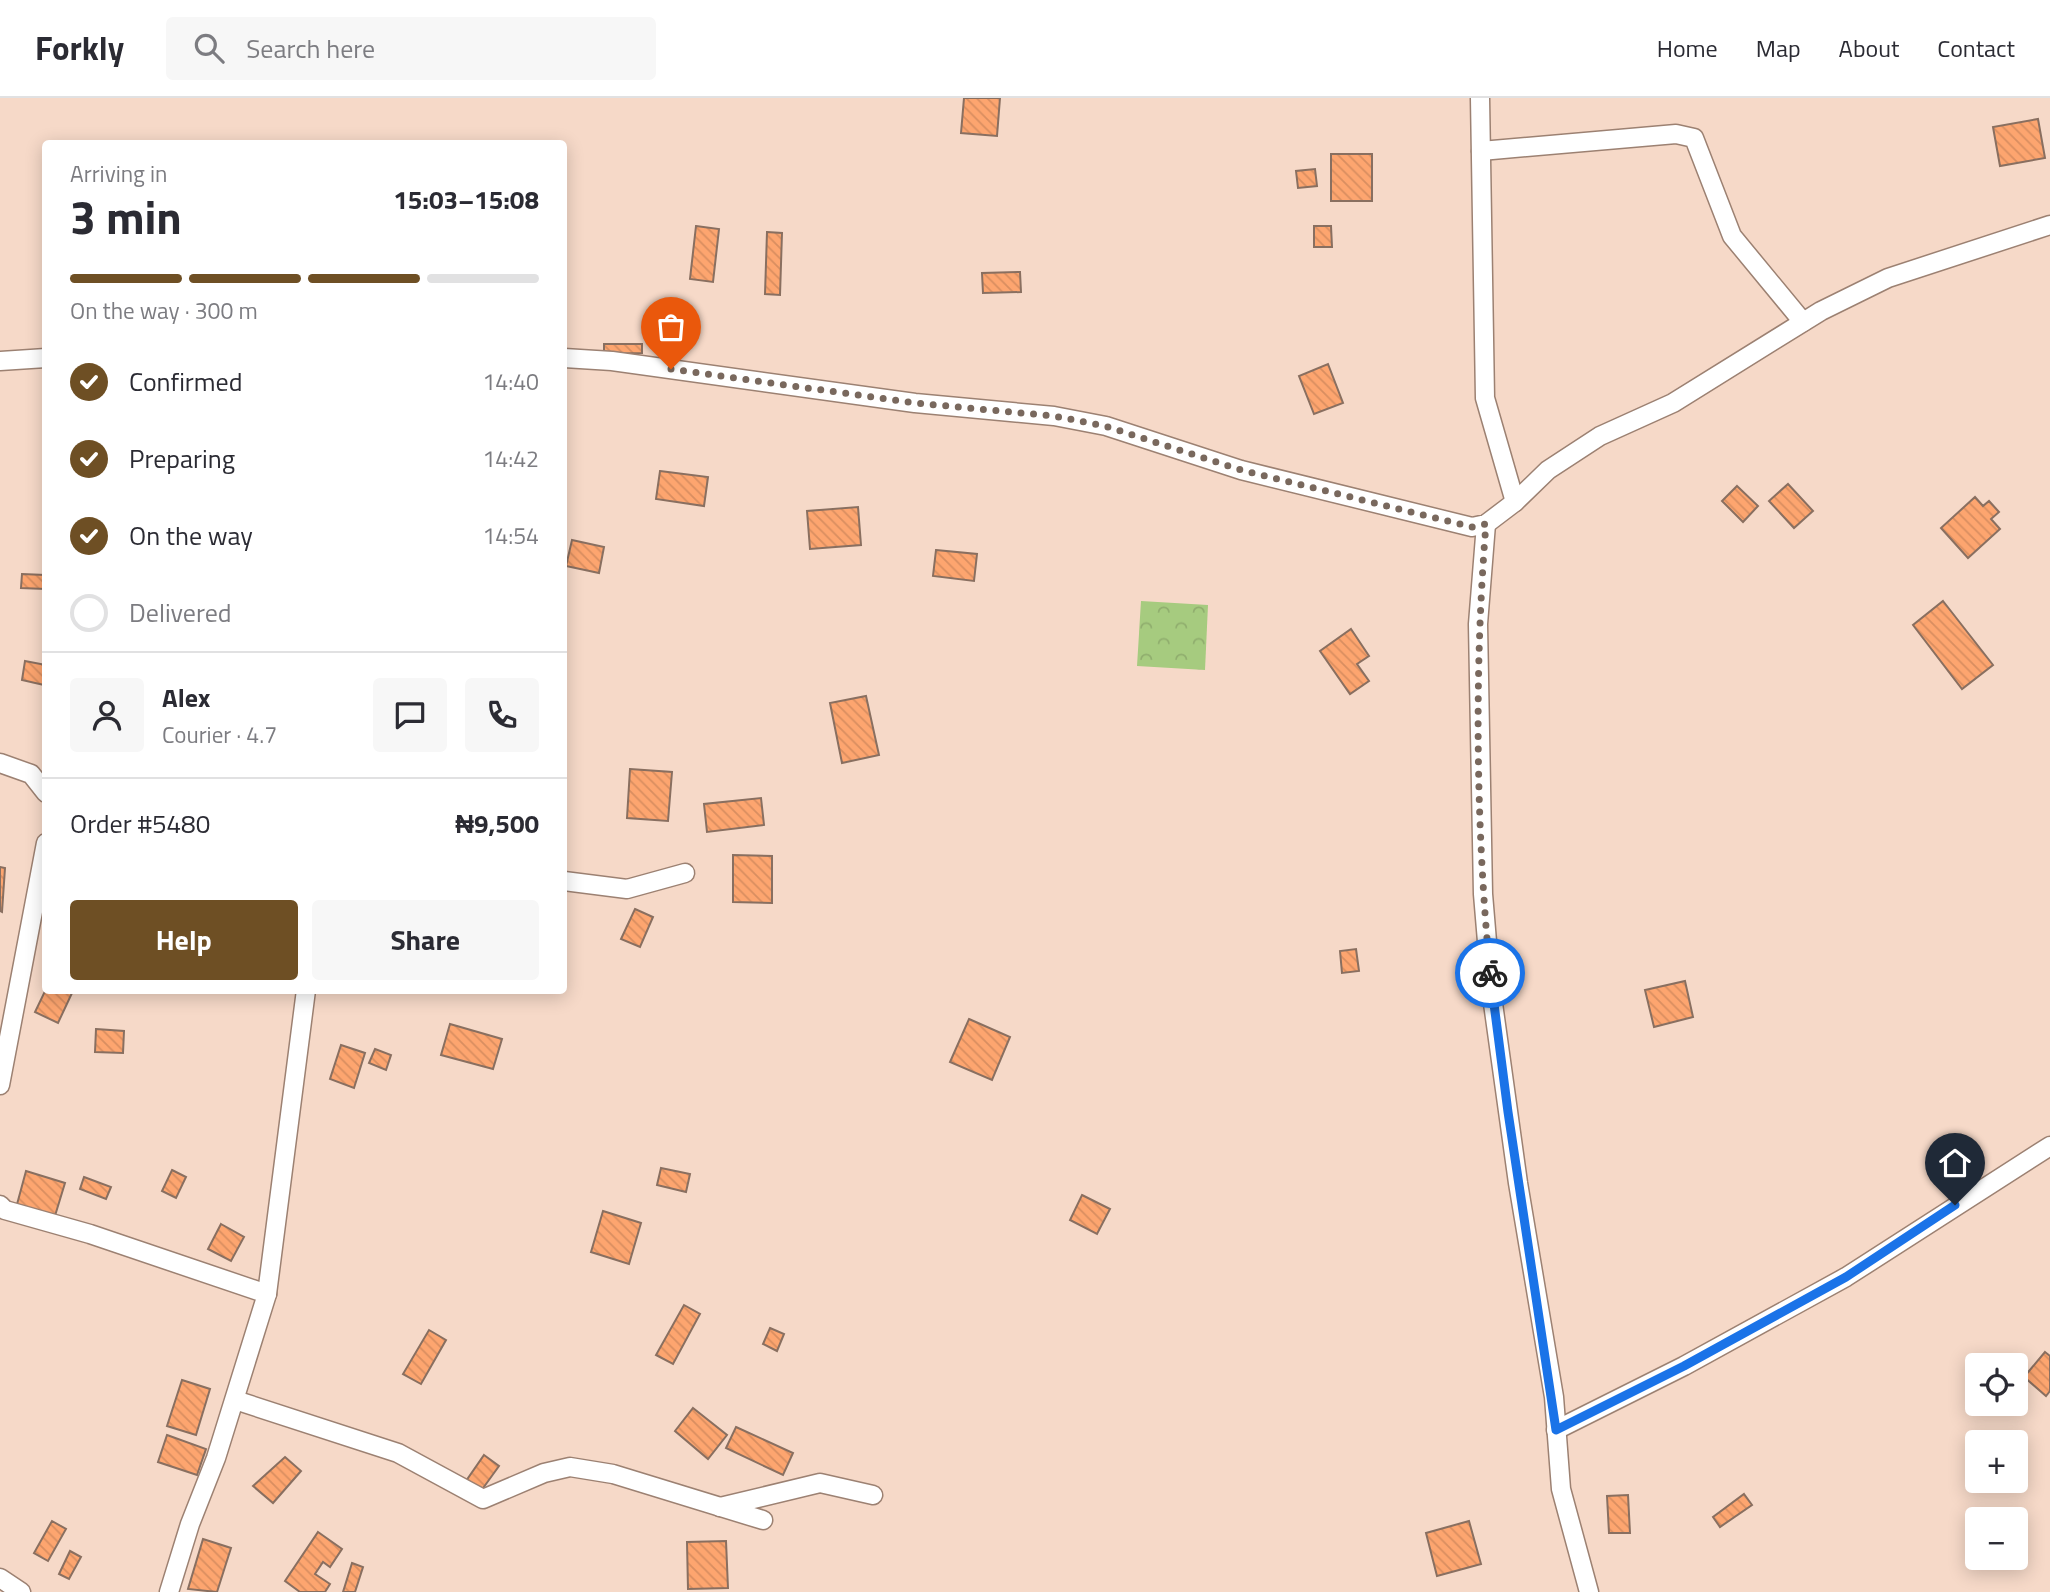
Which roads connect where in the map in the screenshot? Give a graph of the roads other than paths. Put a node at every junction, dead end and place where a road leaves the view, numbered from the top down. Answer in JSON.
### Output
{"nodes":[{"id":1,"x":1480,"y":98,"type":"edge"},
{"id":2,"x":1482,"y":151,"type":"junction"},
{"id":3,"x":2050,"y":225,"type":"edge"},
{"id":4,"x":1803,"y":322,"type":"junction"},
{"id":5,"x":42,"y":358,"type":"edge"},
{"id":6,"x":567,"y":358,"type":"edge"},
{"id":7,"x":0,"y":361,"type":"edge"},
{"id":8,"x":1515,"y":502,"type":"junction"},
{"id":9,"x":1486,"y":524,"type":"junction"},
{"id":10,"x":0,"y":763,"type":"edge"},
{"id":11,"x":42,"y":788,"type":"edge"},
{"id":12,"x":42,"y":864,"type":"edge"},
{"id":13,"x":685,"y":873,"type":"dead end"},
{"id":14,"x":567,"y":881,"type":"edge"},
{"id":15,"x":305,"y":994,"type":"edge"},
{"id":16,"x":0,"y":1086,"type":"edge"},
{"id":17,"x":2050,"y":1146,"type":"edge"},
{"id":18,"x":0,"y":1205,"type":"edge"},
{"id":19,"x":267,"y":1294,"type":"junction"},
{"id":20,"x":235,"y":1400,"type":"junction"},
{"id":21,"x":1556,"y":1430,"type":"junction"},
{"id":22,"x":873,"y":1495,"type":"dead end"},
{"id":23,"x":720,"y":1507,"type":"junction"},
{"id":24,"x":763,"y":1520,"type":"dead end"},
{"id":25,"x":0,"y":1578,"type":"edge"},
{"id":26,"x":21,"y":1592,"type":"edge"},
{"id":27,"x":169,"y":1592,"type":"edge"},
{"id":28,"x":1588,"y":1592,"type":"edge"}],
"edges":[{"from":1,"to":2,"type":"street"},
{"from":2,"to":4,"type":"street"},
{"from":2,"to":8,"type":"street"},
{"from":3,"to":4,"type":"street"},
{"from":4,"to":8,"type":"street"},
{"from":5,"to":7,"type":"street"},
{"from":6,"to":9,"type":"street"},
{"from":8,"to":9,"type":"street"},
{"from":9,"to":21,"type":"street"},
{"from":10,"to":11,"type":"street"},
{"from":12,"to":16,"type":"street"},
{"from":13,"to":14,"type":"street"},
{"from":15,"to":19,"type":"street"},
{"from":17,"to":21,"type":"street"},
{"from":18,"to":19,"type":"street"},
{"from":19,"to":20,"type":"street"},
{"from":20,"to":23,"type":"street"},
{"from":20,"to":27,"type":"street"},
{"from":21,"to":28,"type":"street"},
{"from":22,"to":23,"type":"street"},
{"from":23,"to":24,"type":"street"},
{"from":25,"to":26,"type":"street"}]}
